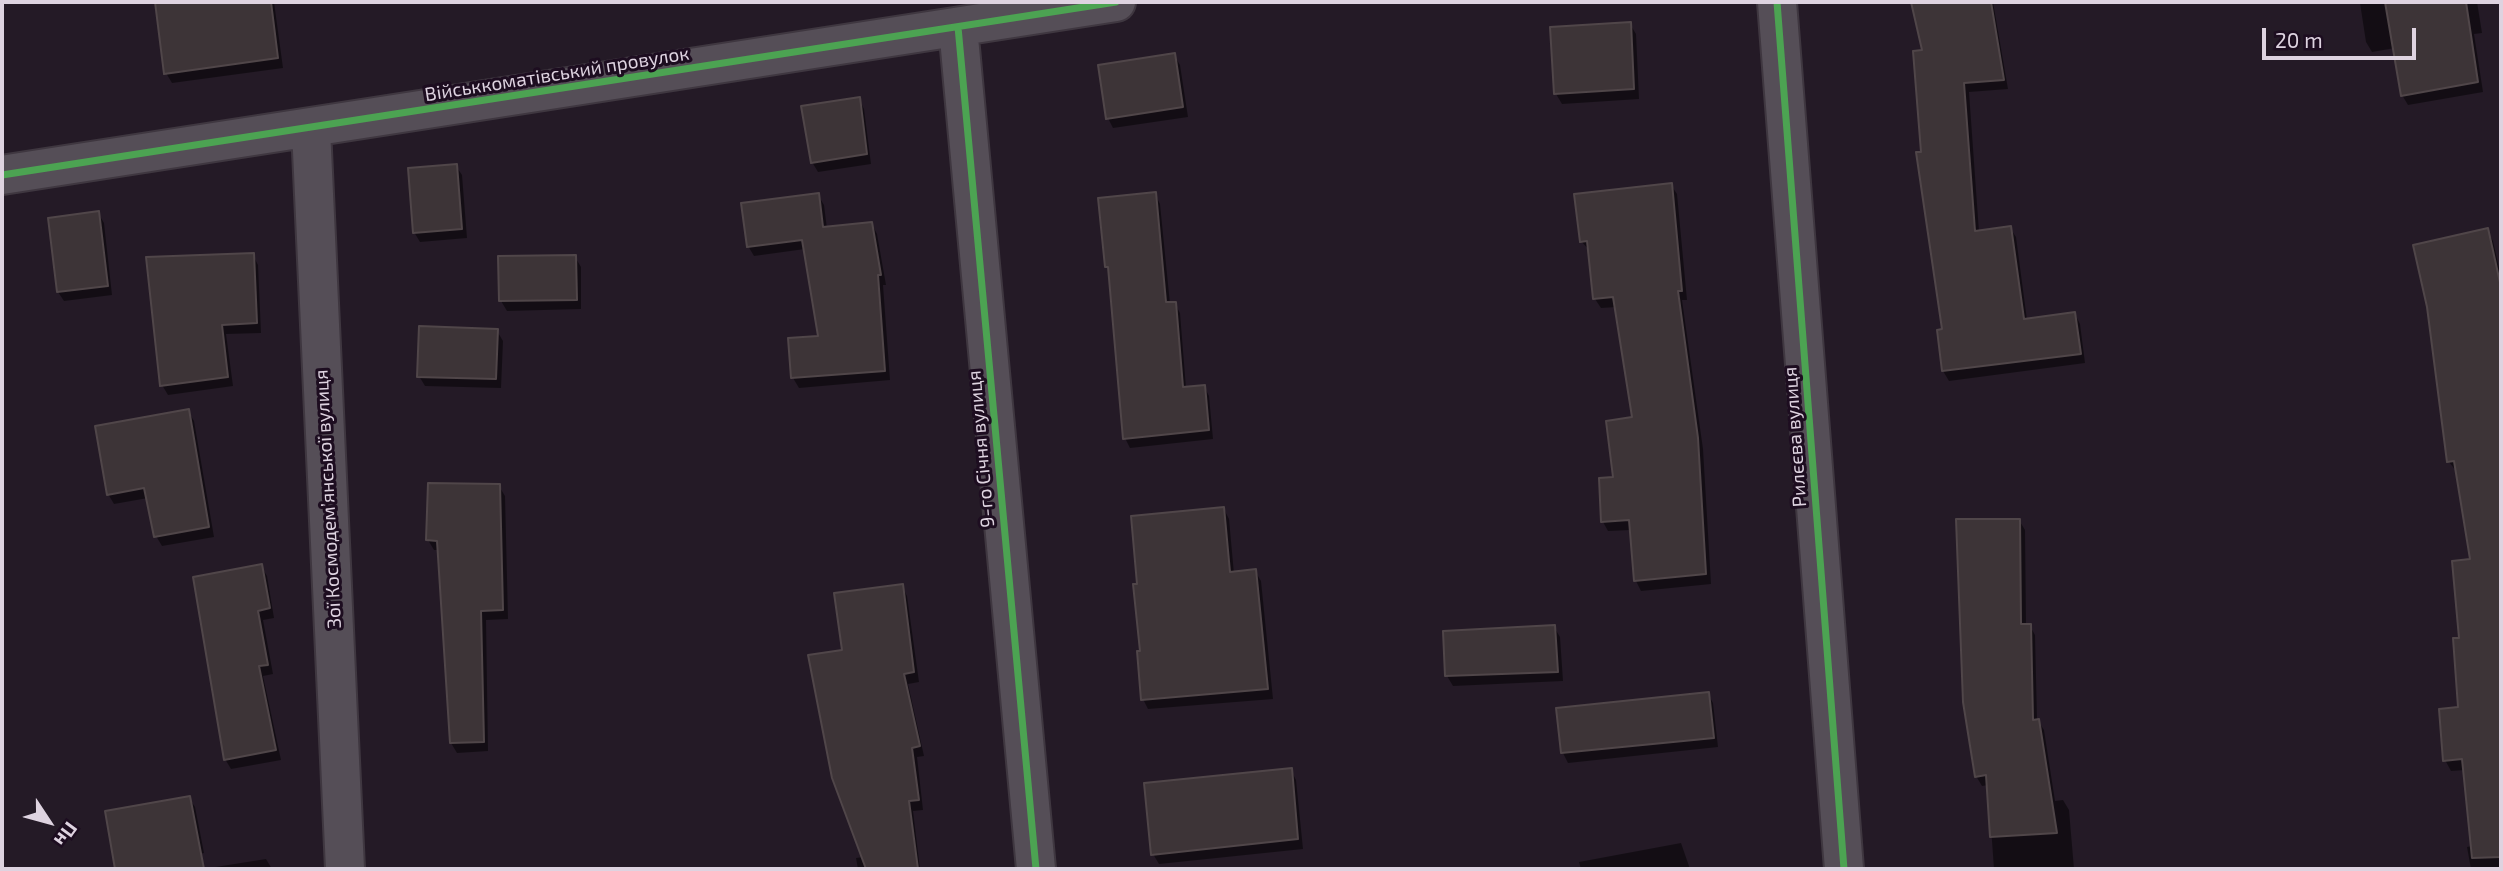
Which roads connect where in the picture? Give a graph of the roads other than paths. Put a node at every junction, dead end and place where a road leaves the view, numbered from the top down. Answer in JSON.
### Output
{"nodes":[{"id":1,"x":1116,"y":2,"type":"edge"},
{"id":2,"x":1777,"y":2,"type":"edge"},
{"id":3,"x":936,"y":20,"type":"edge"},
{"id":4,"x":311,"y":129,"type":"junction"},
{"id":5,"x":2,"y":175,"type":"edge"},
{"id":6,"x":345,"y":869,"type":"edge"},
{"id":7,"x":1036,"y":869,"type":"edge"},
{"id":8,"x":1844,"y":869,"type":"edge"}],
"edges":[{"from":1,"to":3,"type":"street","name":"Військкоматівський провулок"},
{"from":2,"to":8,"type":"street","name":"Рилєєва вулиця"},
{"from":3,"to":4,"type":"street","name":"Військкоматівський провулок"},
{"from":3,"to":7,"type":"street","name":"9-го Січня вулиця"},
{"from":4,"to":5,"type":"street","name":"Військкоматівський провулок"},
{"from":4,"to":6,"type":"street","name":"Зої Космодем’янської вулиця"}]}
